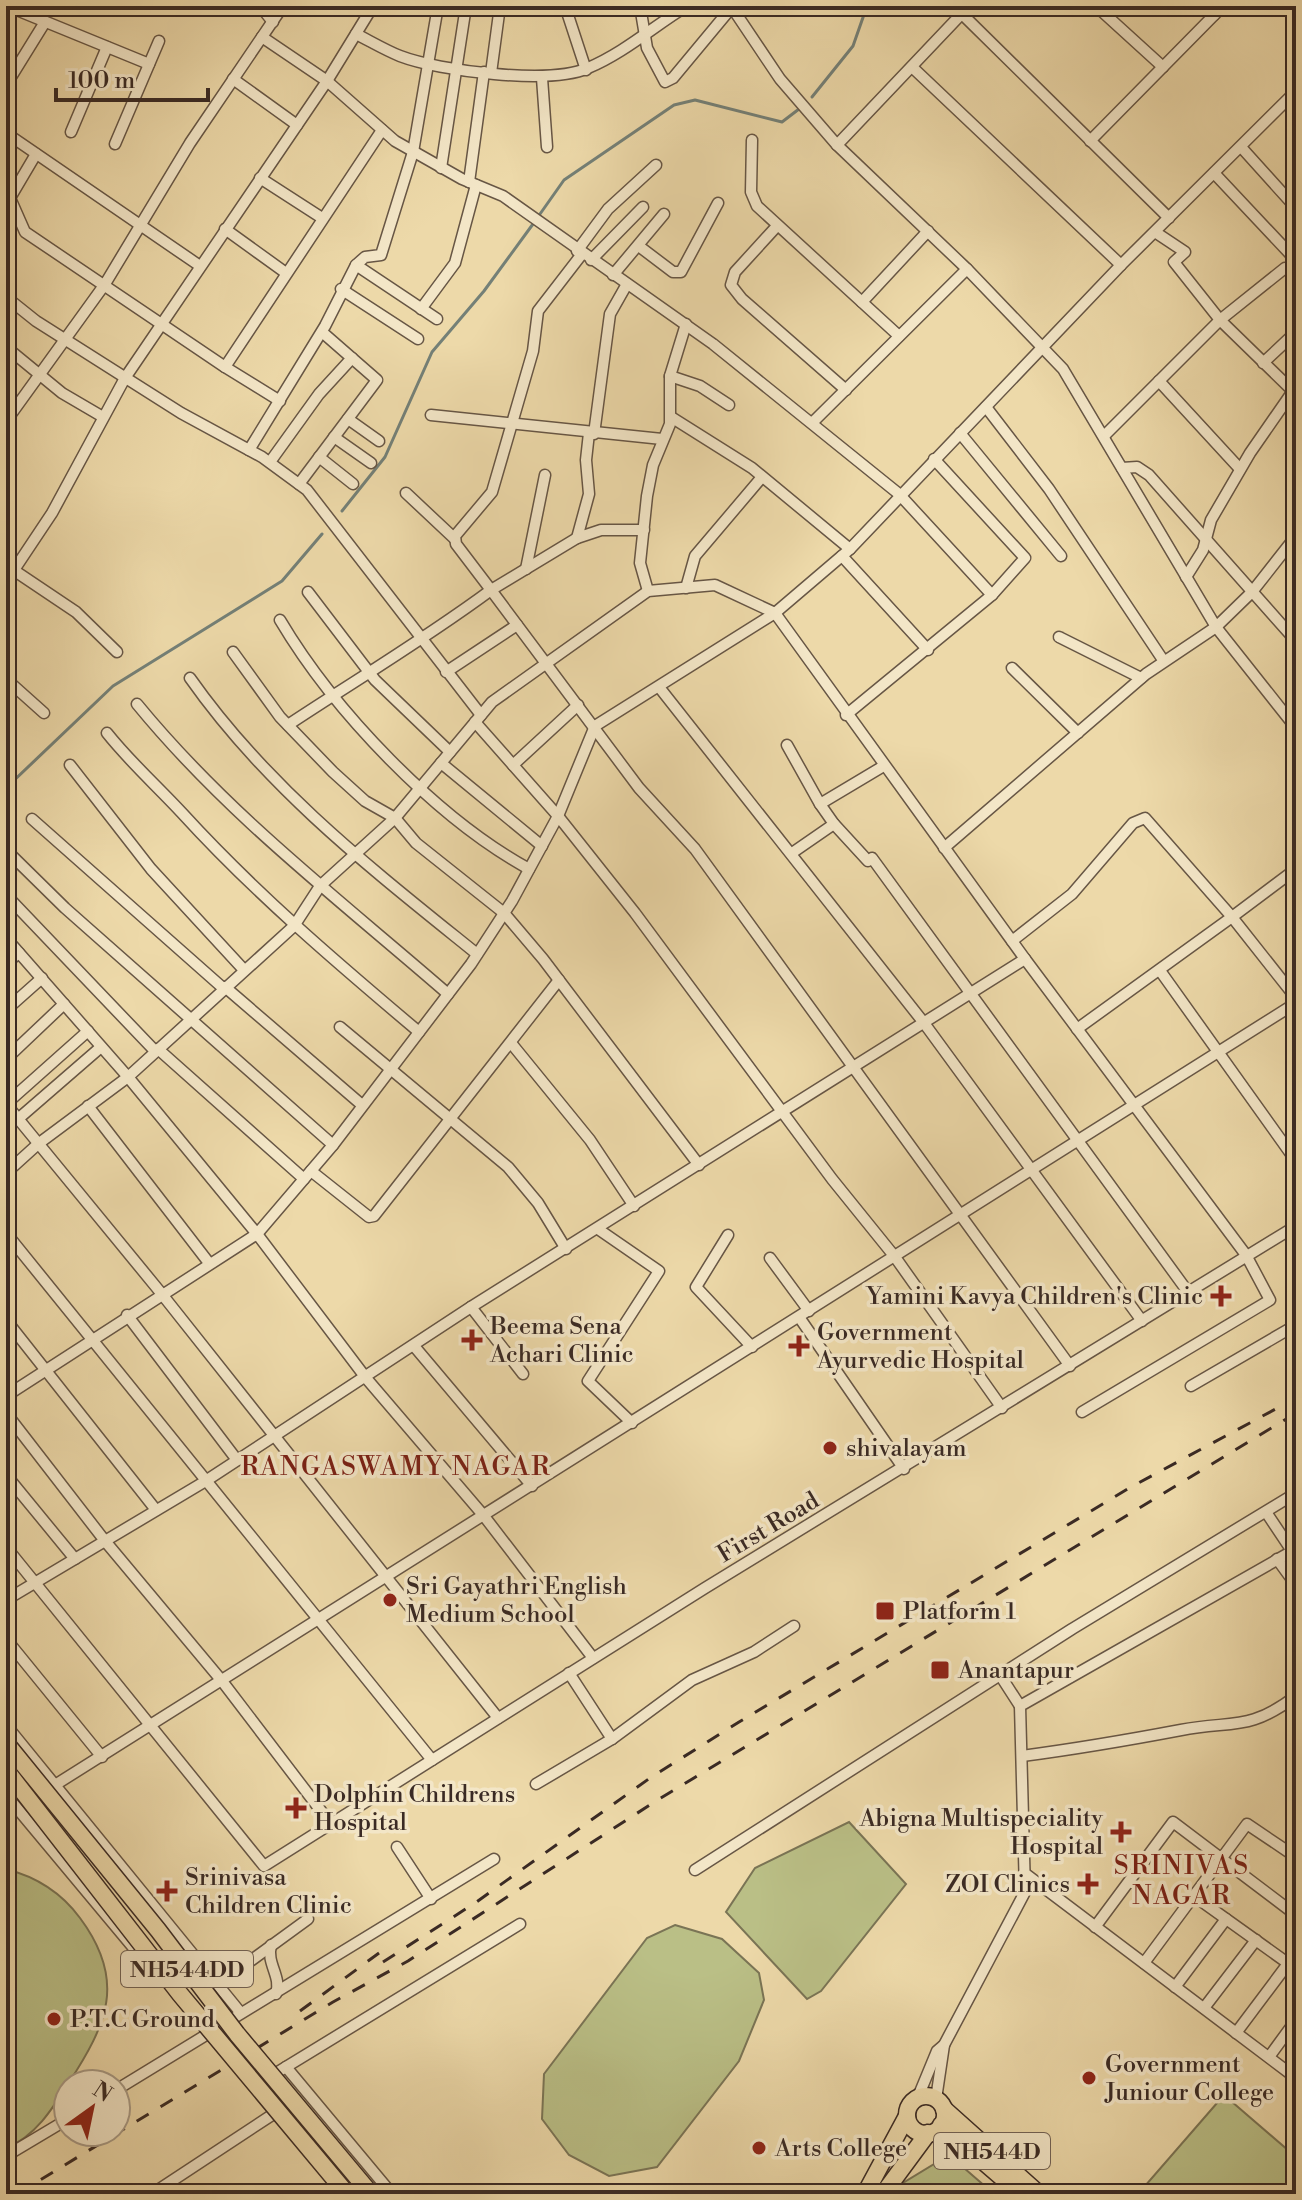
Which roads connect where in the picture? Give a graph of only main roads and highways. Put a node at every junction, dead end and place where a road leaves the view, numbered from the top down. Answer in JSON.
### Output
{"nodes":[{"id":1,"x":6,"y":1743,"type":"edge"},
{"id":2,"x":6,"y":1770,"type":"edge"},
{"id":3,"x":907,"y":2116,"type":"junction"},
{"id":4,"x":937,"y":2117,"type":"junction"},
{"id":5,"x":335,"y":2192,"type":"edge"},
{"id":6,"x":371,"y":2194,"type":"edge"},
{"id":7,"x":865,"y":2194,"type":"edge"},
{"id":8,"x":883,"y":2194,"type":"edge"},
{"id":9,"x":1021,"y":2194,"type":"edge"},
{"id":10,"x":1039,"y":2194,"type":"edge"}],
"edges":[{"from":1,"to":6,"type":"highway","number":"NH544DD","bridge":true},
{"from":2,"to":5,"type":"highway","number":"NH544DD","bridge":true},
{"from":3,"to":4,"type":"highway","number":"NH544D"},
{"from":3,"to":4,"type":"highway","number":"NH544D"},
{"from":3,"to":7,"type":"highway","number":"NH544D"},
{"from":4,"to":8,"type":"highway","number":"NH544D"},
{"from":4,"to":9,"type":"highway","number":"NH544D"},
{"from":4,"to":10,"type":"highway","number":"NH544D"}]}
